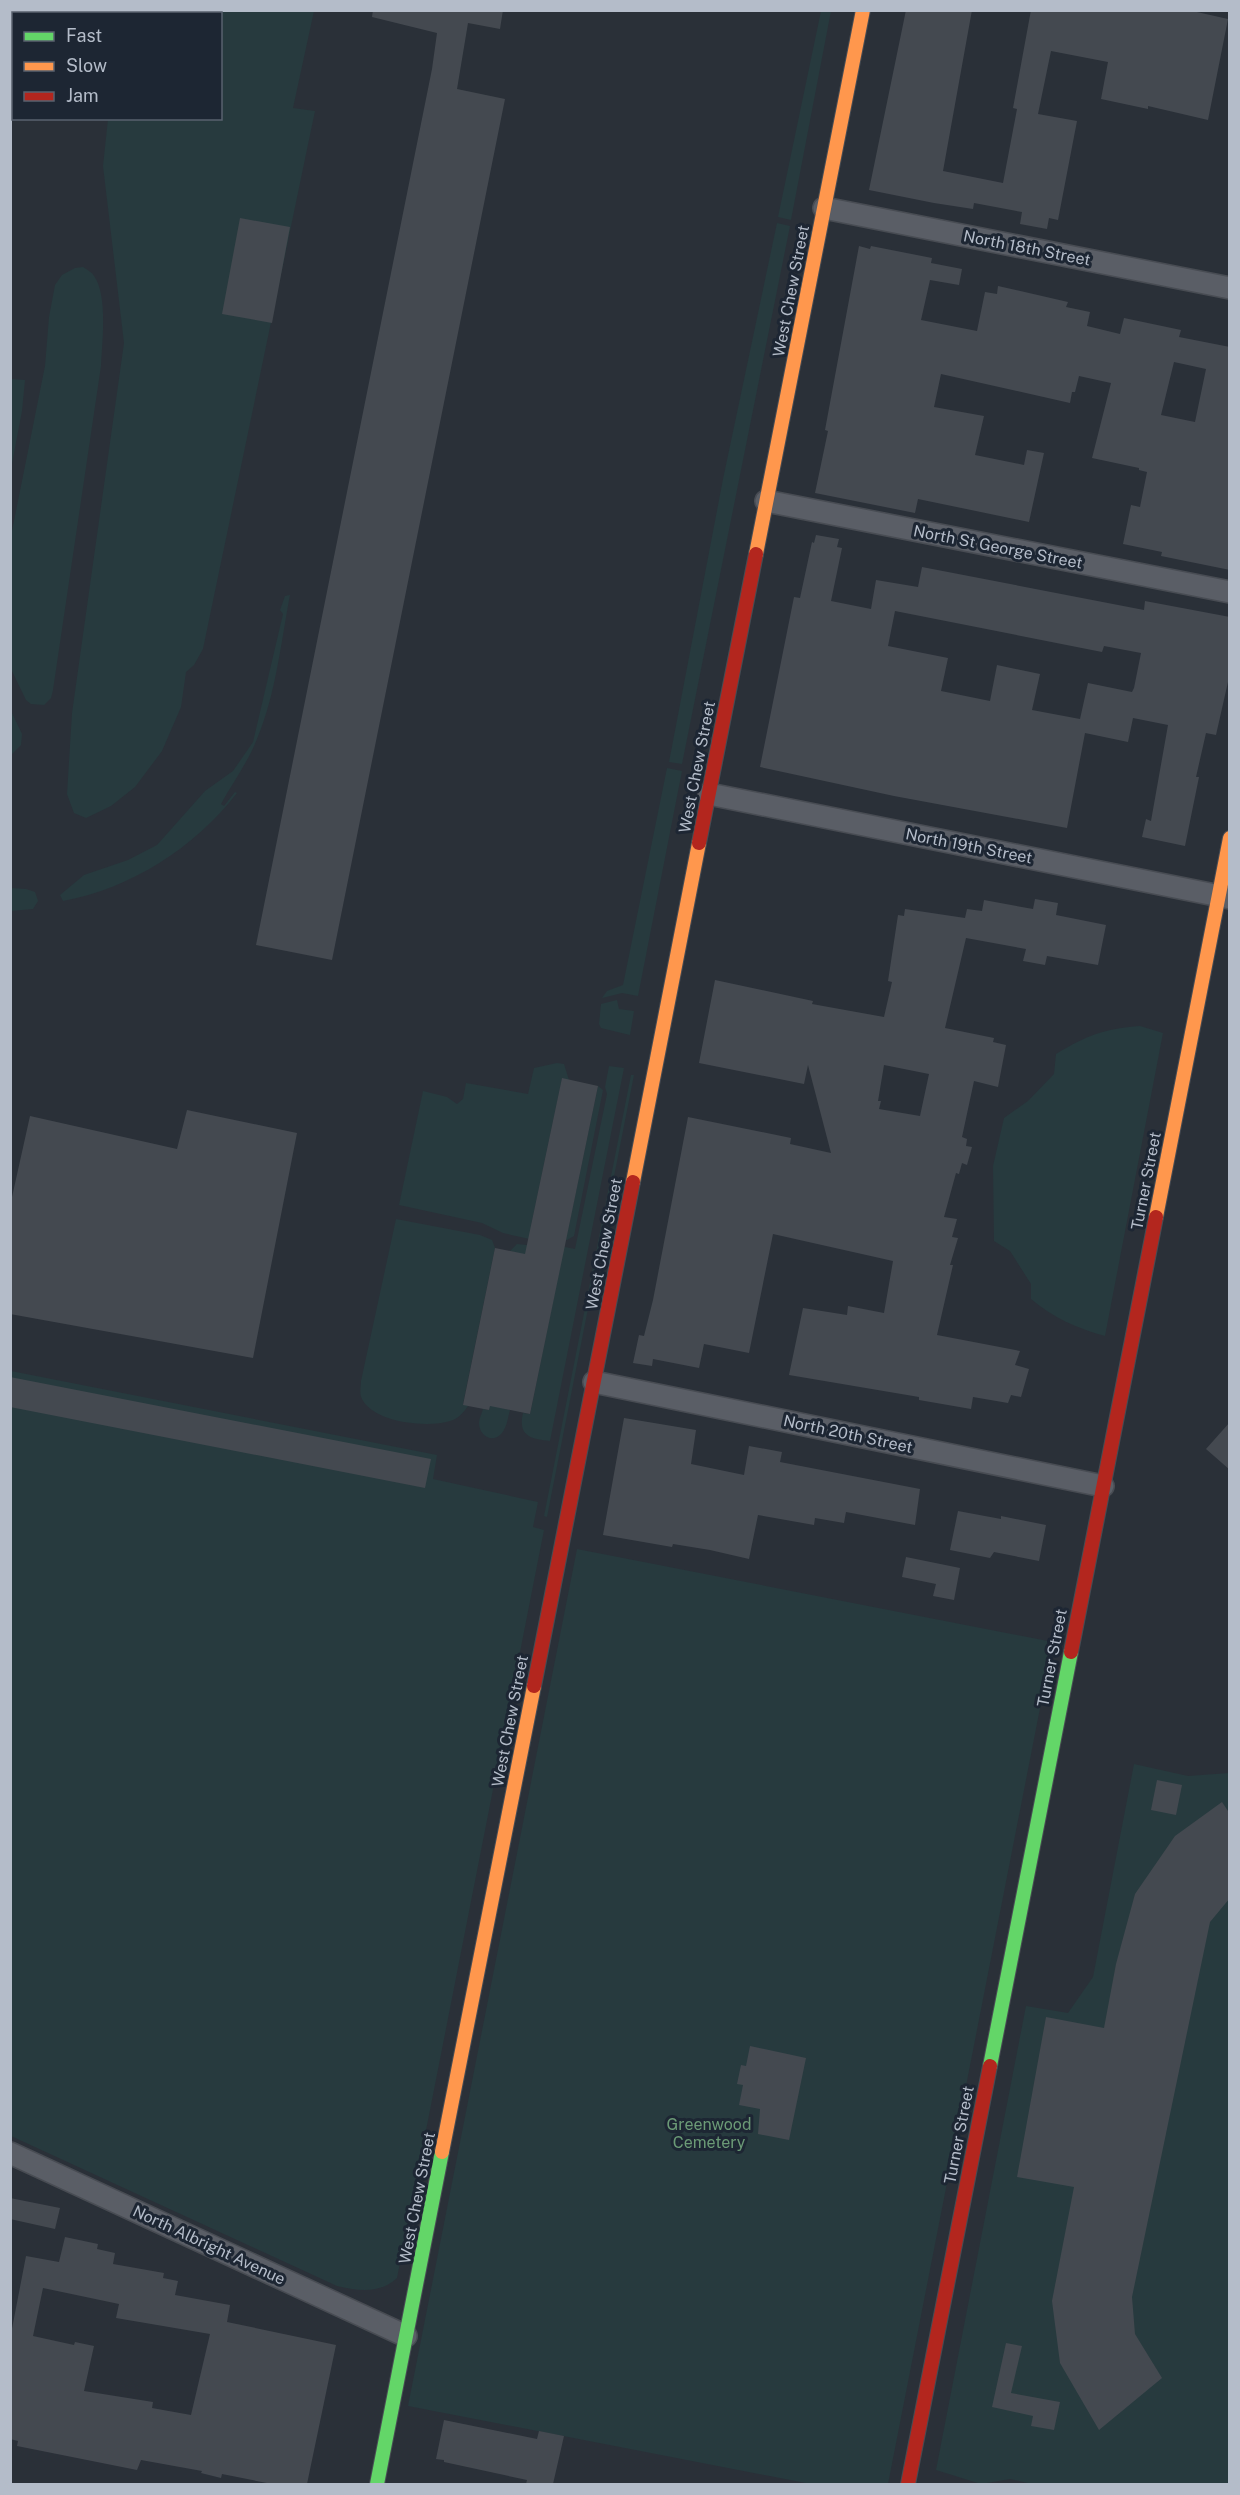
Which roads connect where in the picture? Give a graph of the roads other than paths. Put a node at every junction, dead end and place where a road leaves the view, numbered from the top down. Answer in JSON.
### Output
{"nodes":[{"id":1,"x":863,"y":10,"type":"edge"},
{"id":2,"x":824,"y":208,"type":"junction"},
{"id":3,"x":1230,"y":288,"type":"edge"},
{"id":4,"x":766,"y":501,"type":"junction"},
{"id":5,"x":1230,"y":592,"type":"edge"},
{"id":6,"x":709,"y":794,"type":"junction"},
{"id":7,"x":1230,"y":838,"type":"edge"},
{"id":8,"x":1224,"y":897,"type":"edge"},
{"id":9,"x":594,"y":1382,"type":"junction"},
{"id":10,"x":1103,"y":1486,"type":"junction"},
{"id":11,"x":10,"y":2153,"type":"edge"},
{"id":12,"x":406,"y":2336,"type":"junction"},
{"id":13,"x":377,"y":2484,"type":"edge"},
{"id":14,"x":908,"y":2484,"type":"edge"}],
"edges":[{"from":1,"to":2,"type":"street","name":"West Chew Street"},
{"from":2,"to":3,"type":"street","name":"North 18th Street"},
{"from":2,"to":4,"type":"street","name":"West Chew Street"},
{"from":4,"to":5,"type":"street","name":"North St George Street"},
{"from":4,"to":6,"type":"street","name":"West Chew Street"},
{"from":6,"to":8,"type":"street","name":"North 19th Street"},
{"from":6,"to":9,"type":"street","name":"West Chew Street"},
{"from":7,"to":8,"type":"street","name":"Turner Street"},
{"from":8,"to":10,"type":"street","name":"Turner Street"},
{"from":9,"to":10,"type":"street","name":"North 20th Street"},
{"from":9,"to":12,"type":"street","name":"West Chew Street"},
{"from":10,"to":14,"type":"street","name":"Turner Street"},
{"from":11,"to":12,"type":"street","name":"North Albright Avenue"},
{"from":12,"to":13,"type":"street","name":"West Chew Street"}]}
